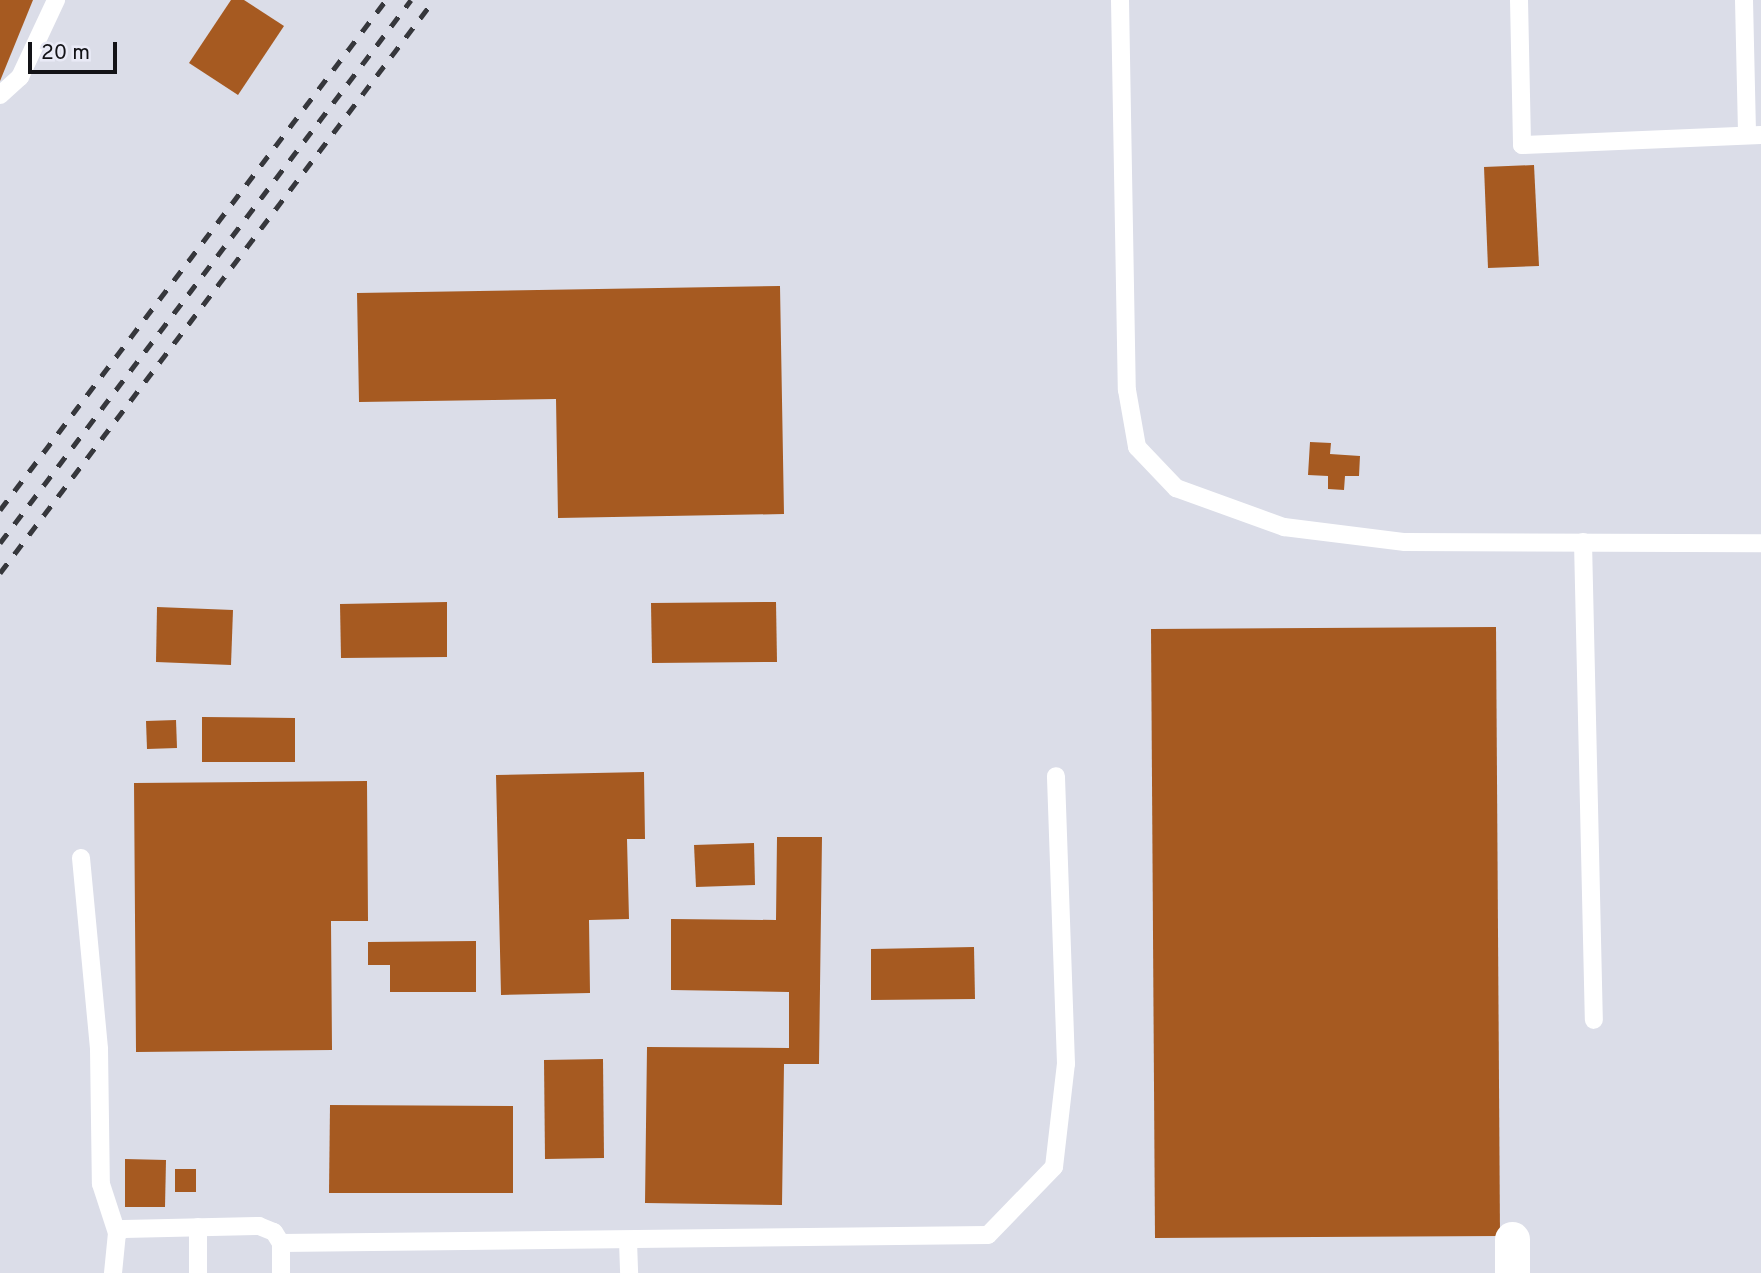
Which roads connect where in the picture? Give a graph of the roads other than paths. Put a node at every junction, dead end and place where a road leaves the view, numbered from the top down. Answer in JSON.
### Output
{"nodes":[{"id":1,"x":56,"y":0,"type":"edge"},
{"id":2,"x":1121,"y":0,"type":"edge"},
{"id":3,"x":1519,"y":0,"type":"edge"},
{"id":4,"x":1744,"y":0,"type":"edge"},
{"id":5,"x":0,"y":95,"type":"edge"},
{"id":6,"x":1754,"y":135,"type":"edge"},
{"id":7,"x":1583,"y":542,"type":"junction"},
{"id":8,"x":1761,"y":542,"type":"edge"},
{"id":9,"x":1056,"y":776,"type":"dead end"},
{"id":10,"x":81,"y":858,"type":"dead end"},
{"id":11,"x":1594,"y":1020,"type":"dead end"},
{"id":12,"x":198,"y":1227,"type":"junction"},
{"id":13,"x":117,"y":1233,"type":"junction"},
{"id":14,"x":628,"y":1241,"type":"junction"},
{"id":15,"x":281,"y":1243,"type":"junction"},
{"id":16,"x":113,"y":1273,"type":"edge"},
{"id":17,"x":198,"y":1273,"type":"edge"},
{"id":18,"x":281,"y":1273,"type":"edge"},
{"id":19,"x":629,"y":1273,"type":"edge"}],
"edges":[{"from":1,"to":5,"type":"lane"},
{"from":2,"to":7,"type":"lane"},
{"from":3,"to":6,"type":"lane"},
{"from":4,"to":6,"type":"lane"},
{"from":7,"to":8,"type":"lane"},
{"from":7,"to":11,"type":"lane"},
{"from":9,"to":14,"type":"lane"},
{"from":10,"to":13,"type":"lane"},
{"from":12,"to":13,"type":"lane"},
{"from":12,"to":15,"type":"lane"},
{"from":12,"to":17,"type":"lane"},
{"from":13,"to":16,"type":"lane"},
{"from":14,"to":15,"type":"lane"},
{"from":14,"to":19,"type":"lane"},
{"from":15,"to":18,"type":"lane"}]}
